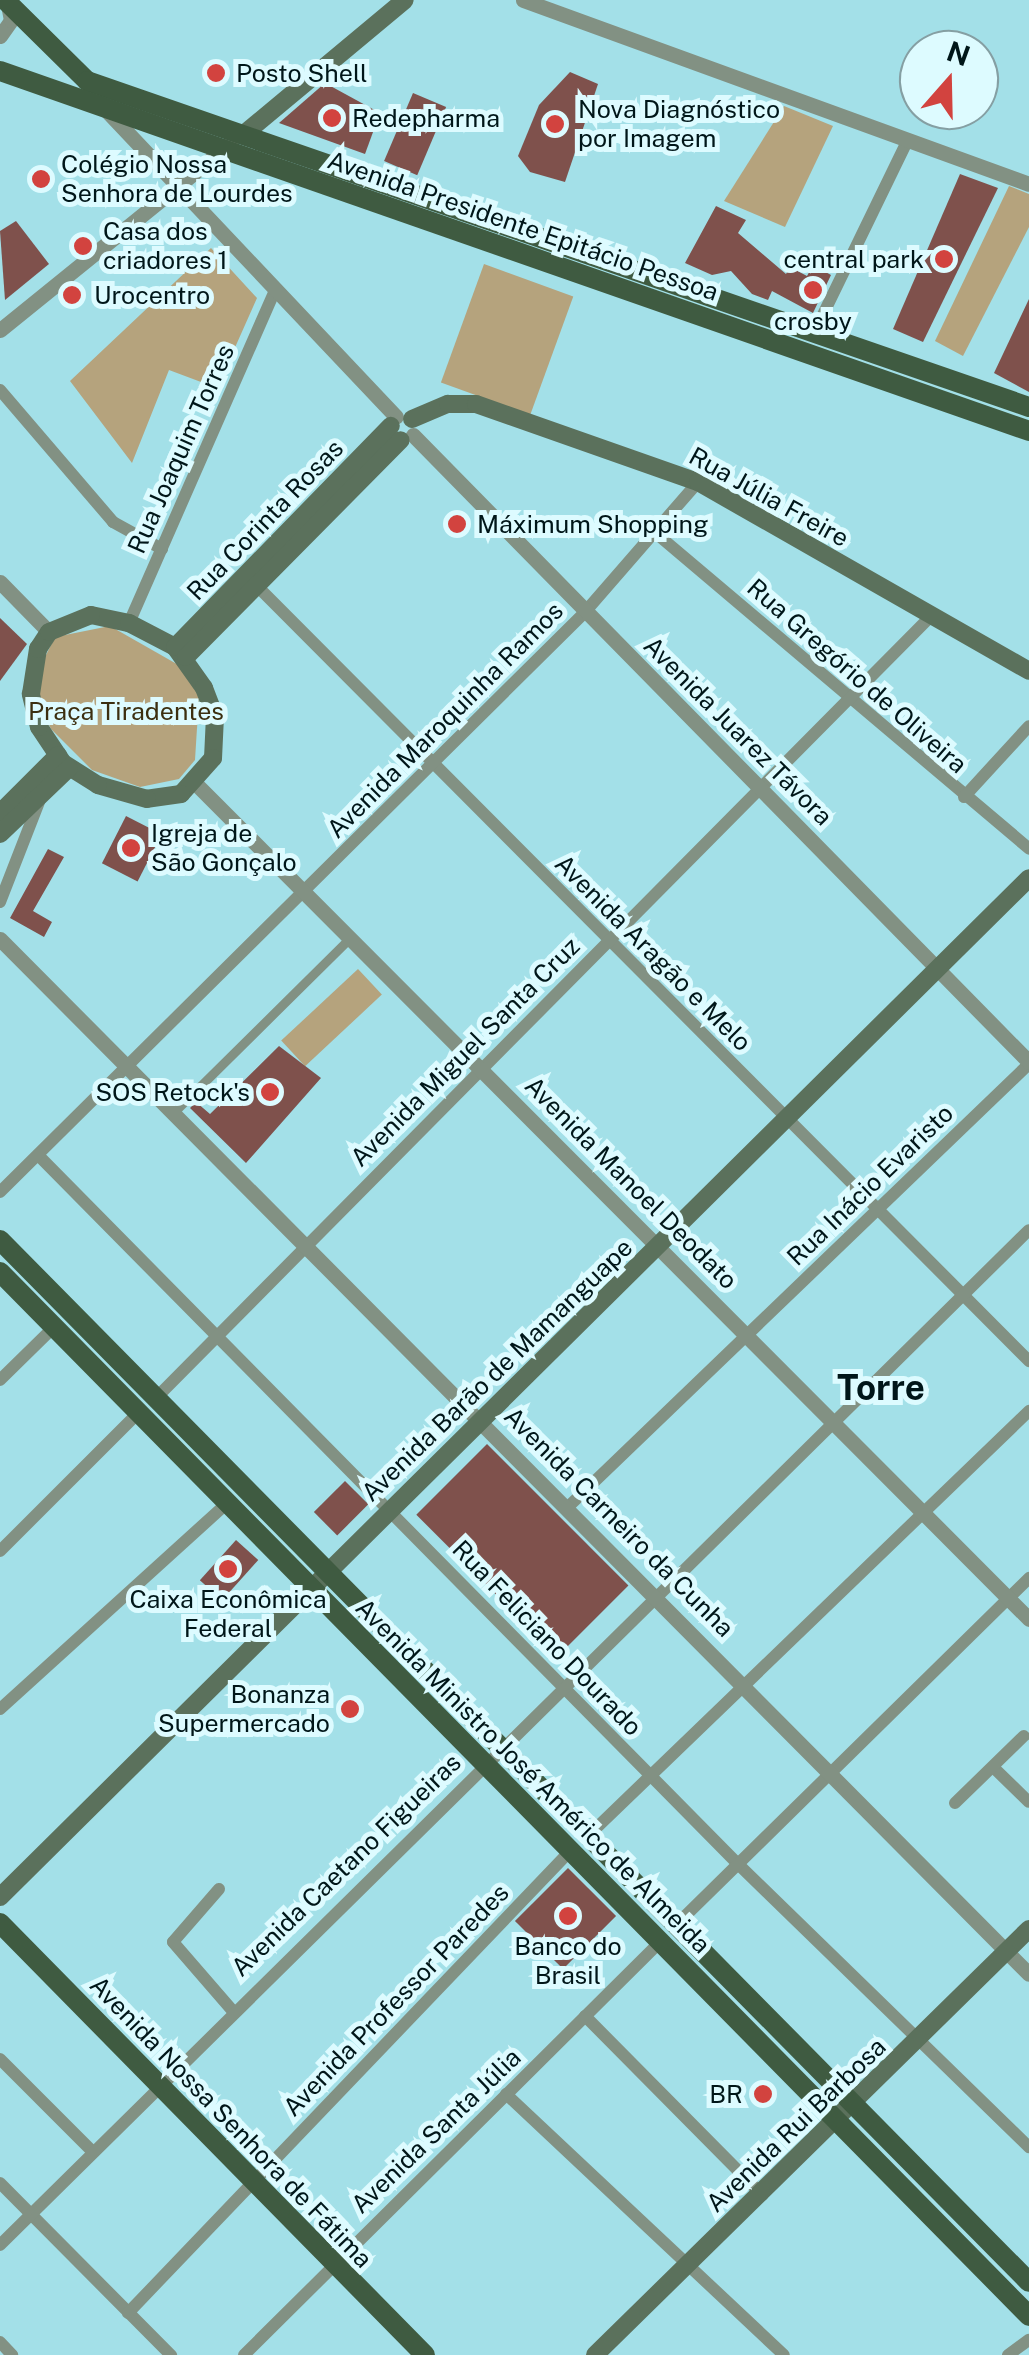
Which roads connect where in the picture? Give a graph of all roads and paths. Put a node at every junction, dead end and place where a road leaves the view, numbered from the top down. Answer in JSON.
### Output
{"nodes":[{"id":1,"x":405,"y":0,"type":"edge"},
{"id":2,"x":523,"y":0,"type":"edge"},
{"id":3,"x":7,"y":2,"type":"edge"},
{"id":4,"x":0,"y":36,"type":"edge"},
{"id":5,"x":0,"y":71,"type":"edge"},
{"id":6,"x":103,"y":108,"type":"junction"},
{"id":7,"x":244,"y":134,"type":"junction"},
{"id":8,"x":907,"y":142,"type":"junction"},
{"id":9,"x":224,"y":149,"type":"junction"},
{"id":10,"x":1029,"y":184,"type":"edge"},
{"id":11,"x":178,"y":187,"type":"junction"},
{"id":12,"x":274,"y":293,"type":"junction"},
{"id":13,"x":816,"y":329,"type":"junction"},
{"id":14,"x":0,"y":330,"type":"edge"},
{"id":15,"x":0,"y":390,"type":"edge"},
{"id":16,"x":1029,"y":407,"type":"edge"},
{"id":17,"x":403,"y":428,"type":"junction"},
{"id":18,"x":1029,"y":431,"type":"edge"},
{"id":19,"x":698,"y":482,"type":"junction"},
{"id":20,"x":658,"y":535,"type":"junction"},
{"id":21,"x":162,"y":550,"type":"junction"},
{"id":22,"x":0,"y":582,"type":"edge"},
{"id":23,"x":253,"y":582,"type":"junction"},
{"id":24,"x":585,"y":612,"type":"junction"},
{"id":25,"x":931,"y":616,"type":"junction"},
{"id":26,"x":129,"y":623,"type":"junction"},
{"id":27,"x":50,"y":632,"type":"junction"},
{"id":28,"x":180,"y":652,"type":"junction"},
{"id":29,"x":1029,"y":671,"type":"edge"},
{"id":30,"x":849,"y":700,"type":"junction"},
{"id":31,"x":1029,"y":726,"type":"edge"},
{"id":32,"x":63,"y":762,"type":"junction"},
{"id":33,"x":434,"y":763,"type":"junction"},
{"id":34,"x":197,"y":784,"type":"junction"},
{"id":35,"x":760,"y":790,"type":"junction"},
{"id":36,"x":42,"y":796,"type":"junction"},
{"id":37,"x":964,"y":797,"type":"junction"},
{"id":38,"x":0,"y":813,"type":"edge"},
{"id":39,"x":0,"y":834,"type":"edge"},
{"id":40,"x":1029,"y":849,"type":"edge"},
{"id":41,"x":1029,"y":878,"type":"edge"},
{"id":42,"x":306,"y":890,"type":"junction"},
{"id":43,"x":0,"y":902,"type":"edge"},
{"id":44,"x":352,"y":936,"type":"junction"},
{"id":45,"x":0,"y":938,"type":"edge"},
{"id":46,"x":606,"y":942,"type":"junction"},
{"id":47,"x":940,"y":968,"type":"junction"},
{"id":48,"x":1029,"y":1063,"type":"edge"},
{"id":49,"x":128,"y":1064,"type":"junction"},
{"id":50,"x":480,"y":1069,"type":"junction"},
{"id":51,"x":175,"y":1111,"type":"junction"},
{"id":52,"x":788,"y":1118,"type":"junction"},
{"id":53,"x":38,"y":1155,"type":"junction"},
{"id":54,"x":0,"y":1192,"type":"edge"},
{"id":55,"x":876,"y":1208,"type":"junction"},
{"id":56,"x":1029,"y":1230,"type":"edge"},
{"id":57,"x":0,"y":1240,"type":"edge"},
{"id":58,"x":308,"y":1242,"type":"junction"},
{"id":59,"x":659,"y":1248,"type":"junction"},
{"id":60,"x":0,"y":1272,"type":"edge"},
{"id":61,"x":964,"y":1296,"type":"junction"},
{"id":62,"x":54,"y":1328,"type":"junction"},
{"id":63,"x":218,"y":1332,"type":"junction"},
{"id":64,"x":749,"y":1335,"type":"junction"},
{"id":65,"x":1029,"y":1360,"type":"edge"},
{"id":66,"x":0,"y":1380,"type":"edge"},
{"id":67,"x":160,"y":1394,"type":"junction"},
{"id":68,"x":1029,"y":1411,"type":"edge"},
{"id":69,"x":139,"y":1412,"type":"junction"},
{"id":70,"x":480,"y":1417,"type":"junction"},
{"id":71,"x":834,"y":1422,"type":"junction"},
{"id":72,"x":228,"y":1502,"type":"junction"},
{"id":73,"x":569,"y":1506,"type":"junction"},
{"id":74,"x":390,"y":1508,"type":"junction"},
{"id":75,"x":923,"y":1512,"type":"junction"},
{"id":76,"x":0,"y":1550,"type":"edge"},
{"id":77,"x":332,"y":1568,"type":"junction"},
{"id":78,"x":1029,"y":1578,"type":"edge"},
{"id":79,"x":312,"y":1590,"type":"junction"},
{"id":80,"x":660,"y":1597,"type":"junction"},
{"id":81,"x":1008,"y":1598,"type":"junction"},
{"id":82,"x":1029,"y":1619,"type":"edge"},
{"id":83,"x":744,"y":1686,"type":"junction"},
{"id":84,"x":562,"y":1688,"type":"junction"},
{"id":85,"x":0,"y":1710,"type":"edge"},
{"id":86,"x":1024,"y":1736,"type":"dead end"},
{"id":87,"x":502,"y":1744,"type":"junction"},
{"id":88,"x":484,"y":1762,"type":"junction"},
{"id":89,"x":992,"y":1767,"type":"junction"},
{"id":90,"x":649,"y":1776,"type":"junction"},
{"id":91,"x":833,"y":1776,"type":"junction"},
{"id":92,"x":1029,"y":1802,"type":"edge"},
{"id":93,"x":955,"y":1803,"type":"dead end"},
{"id":94,"x":590,"y":1834,"type":"junction"},
{"id":95,"x":572,"y":1849,"type":"junction"},
{"id":96,"x":738,"y":1866,"type":"junction"},
{"id":97,"x":219,"y":1889,"type":"dead end"},
{"id":98,"x":0,"y":1897,"type":"edge"},
{"id":99,"x":0,"y":1923,"type":"edge"},
{"id":100,"x":677,"y":1924,"type":"junction"},
{"id":101,"x":1029,"y":1929,"type":"edge"},
{"id":102,"x":662,"y":1940,"type":"junction"},
{"id":103,"x":1006,"y":1951,"type":"junction"},
{"id":104,"x":1029,"y":1974,"type":"edge"},
{"id":105,"x":231,"y":2009,"type":"junction"},
{"id":106,"x":585,"y":2016,"type":"junction"},
{"id":107,"x":918,"y":2042,"type":"junction"},
{"id":108,"x":0,"y":2059,"type":"edge"},
{"id":109,"x":159,"y":2082,"type":"junction"},
{"id":110,"x":506,"y":2094,"type":"junction"},
{"id":111,"x":844,"y":2113,"type":"junction"},
{"id":112,"x":1029,"y":2147,"type":"edge"},
{"id":113,"x":92,"y":2150,"type":"junction"},
{"id":114,"x":254,"y":2181,"type":"junction"},
{"id":115,"x":0,"y":2184,"type":"edge"},
{"id":116,"x":762,"y":2195,"type":"junction"},
{"id":117,"x":32,"y":2216,"type":"junction"},
{"id":118,"x":0,"y":2245,"type":"edge"},
{"id":119,"x":333,"y":2263,"type":"junction"},
{"id":120,"x":687,"y":2264,"type":"junction"},
{"id":121,"x":1029,"y":2282,"type":"edge"},
{"id":122,"x":128,"y":2312,"type":"junction"},
{"id":123,"x":1029,"y":2316,"type":"edge"},
{"id":124,"x":1029,"y":2340,"type":"edge"},
{"id":125,"x":0,"y":2342,"type":"edge"},
{"id":126,"x":416,"y":2352,"type":"edge"},
{"id":127,"x":12,"y":2355,"type":"edge"},
{"id":128,"x":170,"y":2355,"type":"edge"},
{"id":129,"x":244,"y":2355,"type":"edge"},
{"id":130,"x":595,"y":2355,"type":"edge"},
{"id":131,"x":784,"y":2355,"type":"edge"},
{"id":132,"x":1008,"y":2355,"type":"edge"}],
"edges":[{"from":1,"to":7,"type":"main road"},
{"from":2,"to":8,"type":"street"},
{"from":3,"to":4,"type":"street"},
{"from":3,"to":7,"type":"main road","name":"Avenida Presidente Epitácio Pessoa"},
{"from":5,"to":6,"type":"main road","name":"Avenida Presidente Epitácio Pessoa"},
{"from":6,"to":9,"type":"main road","name":"Avenida Presidente Epitácio Pessoa"},
{"from":6,"to":11,"type":"street","name":"Avenida Juarez Távora"},
{"from":7,"to":9,"type":"street"},
{"from":7,"to":13,"type":"main road","name":"Avenida Presidente Epitácio Pessoa"},
{"from":8,"to":10,"type":"street"},
{"from":8,"to":13,"type":"street"},
{"from":9,"to":11,"type":"street"},
{"from":9,"to":18,"type":"main road","name":"Avenida Presidente Epitácio Pessoa"},
{"from":11,"to":12,"type":"street","name":"Avenida Juarez Távora"},
{"from":11,"to":14,"type":"street"},
{"from":12,"to":17,"type":"street","name":"Avenida Juarez Távora"},
{"from":12,"to":21,"type":"street","name":"Rua Joaquim Torres"},
{"from":13,"to":16,"type":"main road","name":"Avenida Presidente Epitácio Pessoa"},
{"from":15,"to":21,"type":"street"},
{"from":17,"to":19,"type":"main road","name":"Rua Júlia Freire"},
{"from":17,"to":23,"type":"main road","name":"Rua Corinta Rosas"},
{"from":17,"to":24,"type":"street","name":"Avenida Juarez Távora"},
{"from":19,"to":20,"type":"street","name":"Avenida Maroquinha Ramos"},
{"from":19,"to":25,"type":"main road","name":"Rua Júlia Freire"},
{"from":20,"to":24,"type":"street","name":"Avenida Maroquinha Ramos"},
{"from":20,"to":30,"type":"street","name":"Rua Gregório de Oliveira"},
{"from":21,"to":26,"type":"street","name":"Rua Joaquim Torres"},
{"from":22,"to":27,"type":"street"},
{"from":23,"to":28,"type":"main road","name":"Rua Corinta Rosas"},
{"from":23,"to":33,"type":"street","name":"Avenida Aragão e Melo"},
{"from":24,"to":33,"type":"street","name":"Avenida Maroquinha Ramos"},
{"from":24,"to":35,"type":"street","name":"Avenida Juarez Távora"},
{"from":25,"to":29,"type":"main road","name":"Rua Júlia Freire"},
{"from":25,"to":30,"type":"street","name":"Avenida Miguel Santa Cruz"},
{"from":26,"to":27,"type":"main road"},
{"from":26,"to":28,"type":"main road"},
{"from":27,"to":32,"type":"main road"},
{"from":28,"to":34,"type":"main road"},
{"from":30,"to":35,"type":"street","name":"Avenida Miguel Santa Cruz"},
{"from":30,"to":37,"type":"street","name":"Rua Gregório de Oliveira"},
{"from":31,"to":37,"type":"street"},
{"from":32,"to":34,"type":"main road"},
{"from":32,"to":36,"type":"main road"},
{"from":32,"to":38,"type":"main road"},
{"from":33,"to":42,"type":"street","name":"Avenida Maroquinha Ramos"},
{"from":33,"to":46,"type":"street","name":"Avenida Aragão e Melo"},
{"from":34,"to":42,"type":"street","name":"Avenida Manoel Deodato"},
{"from":35,"to":46,"type":"street","name":"Avenida Miguel Santa Cruz"},
{"from":35,"to":47,"type":"street","name":"Avenida Juarez Távora"},
{"from":36,"to":39,"type":"main road"},
{"from":36,"to":43,"type":"street"},
{"from":37,"to":40,"type":"street","name":"Rua Gregório de Oliveira"},
{"from":41,"to":47,"type":"main road","name":"Avenida Barão de Mamanguape"},
{"from":42,"to":44,"type":"street","name":"Avenida Manoel Deodato"},
{"from":42,"to":49,"type":"street","name":"Avenida Maroquinha Ramos"},
{"from":44,"to":50,"type":"street","name":"Avenida Manoel Deodato"},
{"from":44,"to":51,"type":"street"},
{"from":45,"to":49,"type":"street","name":"Avenida Carneiro da Cunha"},
{"from":46,"to":50,"type":"street","name":"Avenida Miguel Santa Cruz"},
{"from":46,"to":52,"type":"street","name":"Avenida Aragão e Melo"},
{"from":47,"to":48,"type":"street","name":"Avenida Juarez Távora"},
{"from":47,"to":52,"type":"main road","name":"Avenida Barão de Mamanguape"},
{"from":48,"to":55,"type":"street","name":"Rua Inácio Evaristo"},
{"from":49,"to":51,"type":"street","name":"Avenida Carneiro da Cunha"},
{"from":49,"to":53,"type":"street","name":"Avenida Maroquinha Ramos"},
{"from":50,"to":58,"type":"street","name":"Avenida Miguel Santa Cruz"},
{"from":50,"to":59,"type":"street","name":"Avenida Manoel Deodato"},
{"from":51,"to":58,"type":"street","name":"Avenida Carneiro da Cunha"},
{"from":52,"to":55,"type":"street","name":"Avenida Aragão e Melo"},
{"from":52,"to":59,"type":"main road","name":"Avenida Barão de Mamanguape"},
{"from":53,"to":54,"type":"street","name":"Avenida Maroquinha Ramos"},
{"from":53,"to":63,"type":"street","name":"Rua Feliciano Dourado"},
{"from":55,"to":61,"type":"street","name":"Avenida Aragão e Melo"},
{"from":55,"to":64,"type":"street","name":"Rua Inácio Evaristo"},
{"from":56,"to":61,"type":"street","name":"Avenida Caetano Figueiras"},
{"from":57,"to":67,"type":"main road","name":"Avenida Ministro José Américo de Almeida"},
{"from":58,"to":63,"type":"street","name":"Avenida Miguel Santa Cruz"},
{"from":58,"to":70,"type":"street","name":"Avenida Carneiro da Cunha"},
{"from":59,"to":64,"type":"street","name":"Avenida Manoel Deodato"},
{"from":59,"to":70,"type":"main road","name":"Avenida Barão de Mamanguape"},
{"from":60,"to":62,"type":"main road","name":"Avenida Ministro José Américo de Almeida"},
{"from":61,"to":65,"type":"street","name":"Avenida Aragão e Melo"},
{"from":61,"to":71,"type":"street","name":"Avenida Caetano Figueiras"},
{"from":62,"to":66,"type":"street"},
{"from":62,"to":69,"type":"main road","name":"Avenida Ministro José Américo de Almeida"},
{"from":63,"to":67,"type":"street","name":"Avenida Miguel Santa Cruz"},
{"from":63,"to":74,"type":"street","name":"Rua Feliciano Dourado"},
{"from":64,"to":71,"type":"street","name":"Avenida Manoel Deodato"},
{"from":64,"to":73,"type":"street","name":"Rua Inácio Evaristo"},
{"from":67,"to":77,"type":"main road","name":"Avenida Ministro José Américo de Almeida"},
{"from":68,"to":75,"type":"street"},
{"from":69,"to":72,"type":"main road","name":"Avenida Ministro José Américo de Almeida"},
{"from":69,"to":76,"type":"street"},
{"from":70,"to":73,"type":"street","name":"Avenida Carneiro da Cunha"},
{"from":70,"to":74,"type":"main road","name":"Avenida Barão de Mamanguape"},
{"from":71,"to":75,"type":"street","name":"Avenida Manoel Deodato"},
{"from":71,"to":80,"type":"street","name":"Avenida Caetano Figueiras"},
{"from":72,"to":79,"type":"main road","name":"Avenida Ministro José Américo de Almeida"},
{"from":72,"to":85,"type":"street"},
{"from":73,"to":80,"type":"street","name":"Avenida Carneiro da Cunha"},
{"from":74,"to":77,"type":"main road","name":"Avenida Barão de Mamanguape"},
{"from":74,"to":84,"type":"street","name":"Rua Feliciano Dourado"},
{"from":75,"to":81,"type":"street","name":"Avenida Manoel Deodato"},
{"from":75,"to":83,"type":"street"},
{"from":77,"to":79,"type":"main road","name":"Avenida Barão de Mamanguape"},
{"from":77,"to":87,"type":"main road","name":"Avenida Ministro José Américo de Almeida"},
{"from":78,"to":81,"type":"street"},
{"from":79,"to":88,"type":"main road","name":"Avenida Ministro José Américo de Almeida"},
{"from":79,"to":98,"type":"main road","name":"Avenida Barão de Mamanguape"},
{"from":80,"to":83,"type":"street","name":"Avenida Carneiro da Cunha"},
{"from":80,"to":84,"type":"street","name":"Avenida Caetano Figueiras"},
{"from":81,"to":82,"type":"street","name":"Avenida Manoel Deodato"},
{"from":81,"to":91,"type":"street"},
{"from":83,"to":90,"type":"street"},
{"from":83,"to":91,"type":"street","name":"Avenida Carneiro da Cunha"},
{"from":84,"to":87,"type":"street","name":"Avenida Caetano Figueiras"},
{"from":84,"to":90,"type":"street","name":"Rua Feliciano Dourado"},
{"from":86,"to":89,"type":"street"},
{"from":87,"to":88,"type":"street","name":"Avenida Caetano Figueiras"},
{"from":87,"to":94,"type":"main road","name":"Avenida Ministro José Américo de Almeida"},
{"from":88,"to":95,"type":"main road","name":"Avenida Ministro José Américo de Almeida"},
{"from":88,"to":105,"type":"street","name":"Avenida Caetano Figueiras"},
{"from":89,"to":92,"type":"street"},
{"from":89,"to":93,"type":"street"},
{"from":90,"to":94,"type":"street"},
{"from":90,"to":96,"type":"street","name":"Rua Feliciano Dourado"},
{"from":91,"to":96,"type":"street"},
{"from":91,"to":103,"type":"street","name":"Avenida Carneiro da Cunha"},
{"from":94,"to":100,"type":"main road","name":"Avenida Ministro José Américo de Almeida"},
{"from":95,"to":102,"type":"main road","name":"Avenida Ministro José Américo de Almeida"},
{"from":95,"to":114,"type":"street","name":"Avenida Professor Paredes"},
{"from":96,"to":100,"type":"street"},
{"from":96,"to":107,"type":"street","name":"Rua Feliciano Dourado"},
{"from":97,"to":105,"type":"street"},
{"from":99,"to":109,"type":"main road","name":"Avenida Nossa Senhora de Fátima"},
{"from":100,"to":111,"type":"main road","name":"Avenida Ministro José Américo de Almeida"},
{"from":101,"to":103,"type":"main road","name":"Avenida Rui Barbosa"},
{"from":102,"to":106,"type":"street","name":"Avenida Santa Júlia"},
{"from":102,"to":111,"type":"main road","name":"Avenida Ministro José Américo de Almeida"},
{"from":103,"to":104,"type":"street","name":"Avenida Carneiro da Cunha"},
{"from":103,"to":107,"type":"main road","name":"Avenida Rui Barbosa"},
{"from":105,"to":109,"type":"street","name":"Avenida Caetano Figueiras"},
{"from":106,"to":110,"type":"street","name":"Avenida Santa Júlia"},
{"from":106,"to":116,"type":"street"},
{"from":107,"to":111,"type":"main road","name":"Avenida Rui Barbosa"},
{"from":107,"to":112,"type":"street","name":"Rua Feliciano Dourado"},
{"from":108,"to":113,"type":"street"},
{"from":109,"to":113,"type":"street","name":"Avenida Caetano Figueiras"},
{"from":109,"to":114,"type":"main road","name":"Avenida Nossa Senhora de Fátima"},
{"from":110,"to":119,"type":"street","name":"Avenida Santa Júlia"},
{"from":110,"to":120,"type":"street"},
{"from":111,"to":116,"type":"main road","name":"Avenida Rui Barbosa"},
{"from":111,"to":121,"type":"main road","name":"Avenida Ministro José Américo de Almeida"},
{"from":111,"to":123,"type":"main road","name":"Avenida Ministro José Américo de Almeida"},
{"from":113,"to":117,"type":"street","name":"Avenida Caetano Figueiras"},
{"from":114,"to":119,"type":"main road","name":"Avenida Nossa Senhora de Fátima"},
{"from":114,"to":122,"type":"street","name":"Avenida Professor Paredes"},
{"from":115,"to":117,"type":"street"},
{"from":116,"to":120,"type":"main road","name":"Avenida Rui Barbosa"},
{"from":117,"to":118,"type":"street","name":"Avenida Caetano Figueiras"},
{"from":117,"to":122,"type":"street"},
{"from":119,"to":126,"type":"main road","name":"Avenida Nossa Senhora de Fátima"},
{"from":119,"to":129,"type":"street","name":"Avenida Santa Júlia"},
{"from":120,"to":130,"type":"main road","name":"Avenida Rui Barbosa"},
{"from":120,"to":131,"type":"street"},
{"from":122,"to":128,"type":"street"},
{"from":124,"to":132,"type":"street"},
{"from":125,"to":127,"type":"street"}]}
